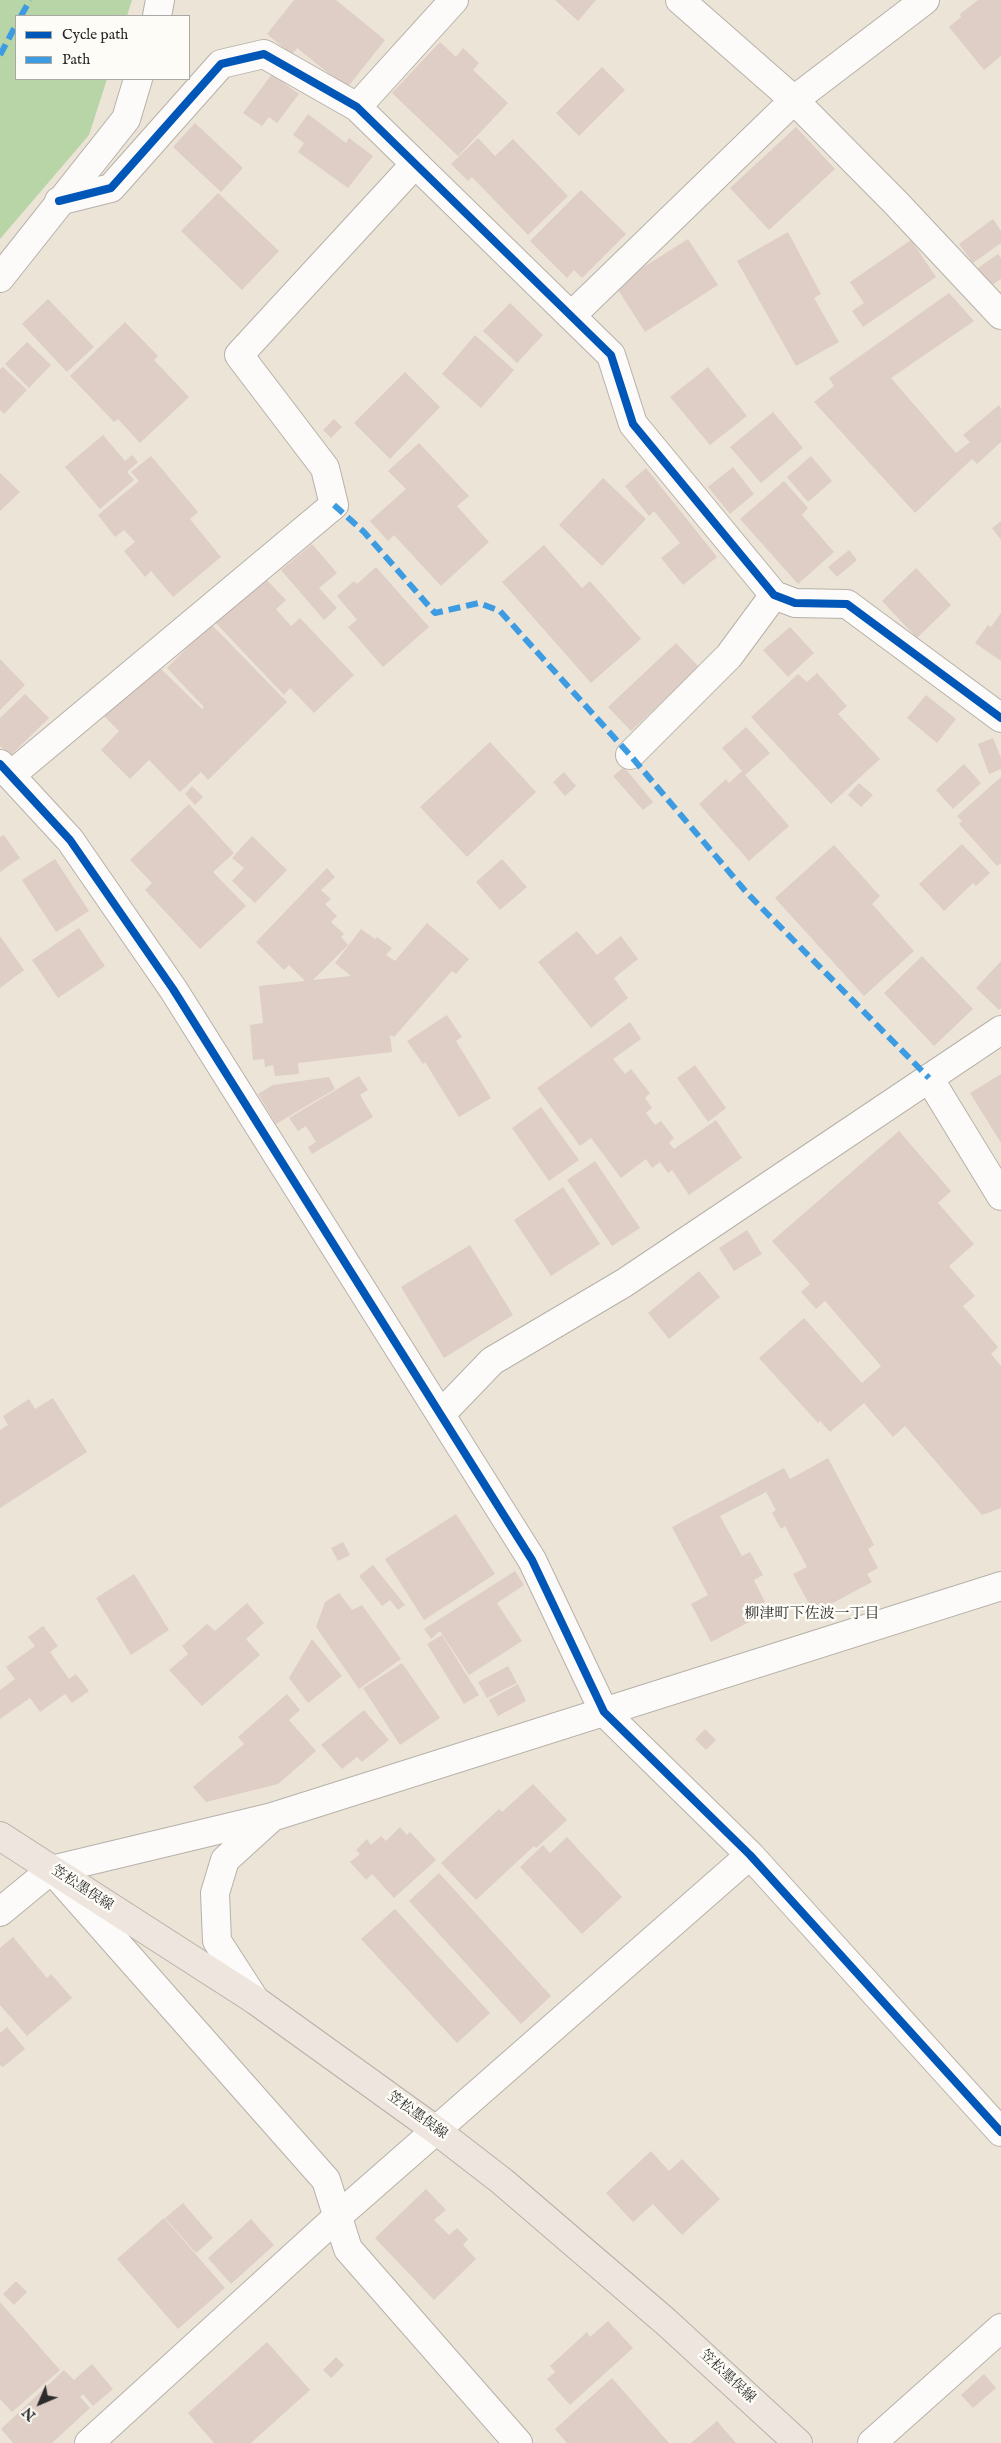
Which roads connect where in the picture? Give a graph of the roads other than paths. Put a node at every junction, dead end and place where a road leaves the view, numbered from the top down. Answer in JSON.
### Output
{"nodes":[{"id":1,"x":160,"y":0,"type":"edge"},
{"id":2,"x":454,"y":0,"type":"edge"},
{"id":3,"x":680,"y":0,"type":"edge"},
{"id":4,"x":925,"y":0,"type":"edge"},
{"id":5,"x":157,"y":15,"type":"edge"},
{"id":6,"x":138,"y":80,"type":"edge"},
{"id":7,"x":794,"y":100,"type":"junction"},
{"id":8,"x":357,"y":106,"type":"junction"},
{"id":9,"x":415,"y":164,"type":"junction"},
{"id":10,"x":59,"y":201,"type":"junction"},
{"id":11,"x":0,"y":278,"type":"edge"},
{"id":12,"x":1001,"y":315,"type":"edge"},
{"id":13,"x":571,"y":316,"type":"junction"},
{"id":14,"x":774,"y":596,"type":"junction"},
{"id":15,"x":1001,"y":718,"type":"edge"},
{"id":16,"x":630,"y":754,"type":"dead end"},
{"id":17,"x":6,"y":770,"type":"edge"},
{"id":18,"x":1001,"y":1030,"type":"edge"},
{"id":19,"x":929,"y":1078,"type":"junction"},
{"id":20,"x":1001,"y":1196,"type":"edge"},
{"id":21,"x":442,"y":1413,"type":"junction"},
{"id":22,"x":1001,"y":1586,"type":"edge"},
{"id":23,"x":604,"y":1712,"type":"junction"},
{"id":24,"x":272,"y":1818,"type":"junction"},
{"id":25,"x":0,"y":1836,"type":"edge"},
{"id":26,"x":750,"y":1855,"type":"junction"},
{"id":27,"x":51,"y":1870,"type":"junction"},
{"id":28,"x":0,"y":1912,"type":"edge"},
{"id":29,"x":255,"y":2000,"type":"junction"},
{"id":30,"x":437,"y":2131,"type":"junction"},
{"id":31,"x":1001,"y":2132,"type":"edge"},
{"id":32,"x":337,"y":2217,"type":"junction"},
{"id":33,"x":1001,"y":2328,"type":"edge"},
{"id":34,"x":89,"y":2443,"type":"edge"},
{"id":35,"x":518,"y":2443,"type":"edge"},
{"id":36,"x":798,"y":2443,"type":"edge"},
{"id":37,"x":872,"y":2443,"type":"edge"}],
"edges":[{"from":1,"to":5,"type":"street"},
{"from":2,"to":8,"type":"street"},
{"from":3,"to":7,"type":"street"},
{"from":4,"to":7,"type":"street"},
{"from":6,"to":10,"type":"street"},
{"from":7,"to":12,"type":"street"},
{"from":7,"to":13,"type":"street"},
{"from":8,"to":9,"type":"street"},
{"from":8,"to":10,"type":"street"},
{"from":9,"to":13,"type":"street"},
{"from":9,"to":17,"type":"street"},
{"from":10,"to":11,"type":"street"},
{"from":13,"to":14,"type":"street"},
{"from":14,"to":15,"type":"street"},
{"from":14,"to":16,"type":"street"},
{"from":17,"to":21,"type":"street"},
{"from":18,"to":19,"type":"street"},
{"from":19,"to":20,"type":"street"},
{"from":19,"to":21,"type":"street"},
{"from":21,"to":23,"type":"street"},
{"from":22,"to":23,"type":"street"},
{"from":23,"to":24,"type":"street"},
{"from":23,"to":26,"type":"street"},
{"from":24,"to":27,"type":"street"},
{"from":24,"to":29,"type":"street"},
{"from":25,"to":27,"type":"main road","name":"笠松墨俣線"},
{"from":26,"to":30,"type":"street"},
{"from":26,"to":31,"type":"street"},
{"from":27,"to":28,"type":"street"},
{"from":27,"to":29,"type":"main road","name":"笠松墨俣線"},
{"from":27,"to":32,"type":"street"},
{"from":29,"to":30,"type":"main road","name":"笠松墨俣線"},
{"from":30,"to":32,"type":"street"},
{"from":30,"to":36,"type":"main road","name":"笠松墨俣線"},
{"from":32,"to":34,"type":"street"},
{"from":32,"to":35,"type":"street"},
{"from":33,"to":37,"type":"street"}]}
